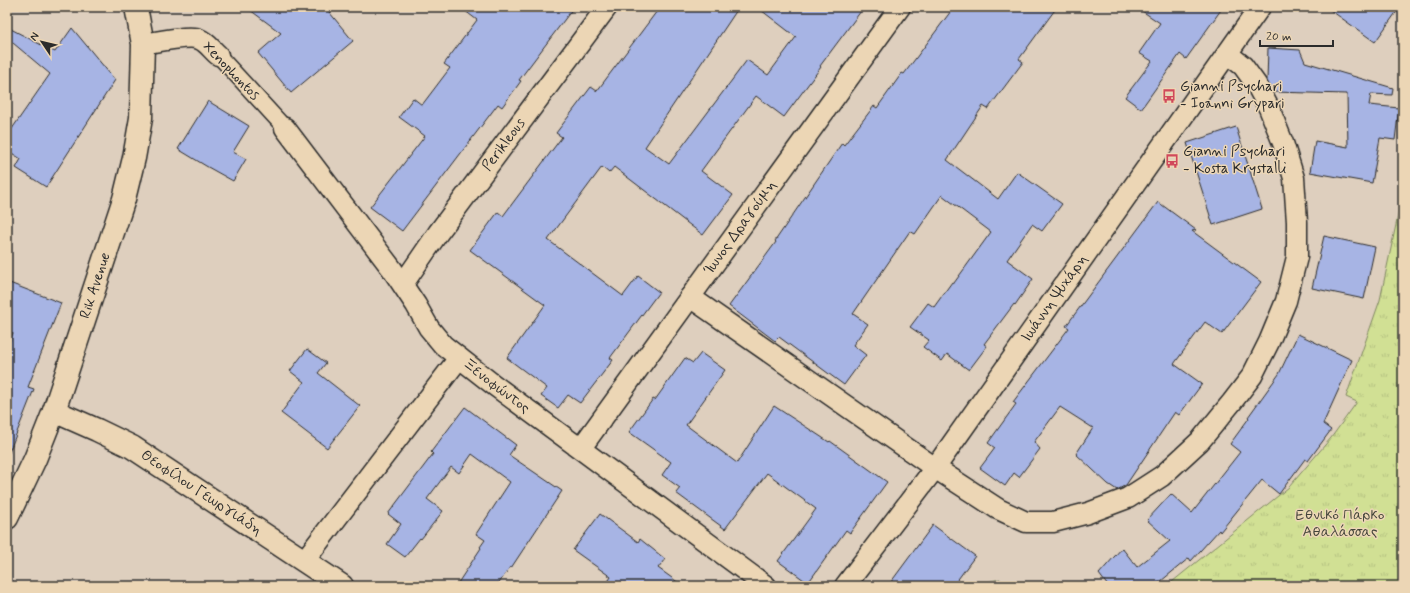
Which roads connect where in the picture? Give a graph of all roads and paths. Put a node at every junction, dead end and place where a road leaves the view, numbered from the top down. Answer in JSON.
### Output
{"nodes":[{"id":1,"x":136,"y":7,"type":"edge"},
{"id":2,"x":607,"y":7,"type":"edge"},
{"id":3,"x":900,"y":7,"type":"edge"},
{"id":4,"x":1260,"y":7,"type":"edge"},
{"id":5,"x":143,"y":44,"type":"junction"},
{"id":6,"x":1228,"y":54,"type":"junction"},
{"id":7,"x":218,"y":55,"type":"joint"},
{"id":8,"x":285,"y":128,"type":"joint"},
{"id":9,"x":403,"y":284,"type":"junction"},
{"id":10,"x":690,"y":297,"type":"junction"},
{"id":11,"x":460,"y":358,"type":"junction"},
{"id":12,"x":54,"y":411,"type":"junction"},
{"id":13,"x":581,"y":448,"type":"junction"},
{"id":14,"x":935,"y":468,"type":"junction"},
{"id":15,"x":7,"y":518,"type":"edge"},
{"id":16,"x":304,"y":561,"type":"junction"},
{"id":17,"x":342,"y":586,"type":"edge"},
{"id":18,"x":766,"y":586,"type":"edge"},
{"id":19,"x":845,"y":586,"type":"edge"}],
"edges":[{"from":1,"to":5,"type":"main road","name":"Rik Avenue"},
{"from":2,"to":9,"type":"street","name":"Perikleous"},
{"from":3,"to":10,"type":"street","name":"Ίωνος Δραγούμη"},
{"from":4,"to":6,"type":"street","name":"Ιωάννη Ψυχάρη"},
{"from":5,"to":7,"type":"street","name":"Xenophontos"},
{"from":5,"to":12,"type":"main road","name":"Rik Avenue"},
{"from":6,"to":14,"type":"street","name":"Ιωάννη Ψυχάρη"},
{"from":6,"to":14,"type":"street"},
{"from":7,"to":8,"type":"street","name":"Xenophontos"},
{"from":8,"to":9,"type":"street","name":"Ξενοφώντος"},
{"from":9,"to":11,"type":"street","name":"Ξενοφώντος"},
{"from":10,"to":13,"type":"street","name":"Ίωνος Δραγούμη"},
{"from":10,"to":14,"type":"street"},
{"from":11,"to":13,"type":"street","name":"Ξενοφώντος"},
{"from":11,"to":16,"type":"street"},
{"from":12,"to":15,"type":"main road","name":"Rik Avenue"},
{"from":12,"to":16,"type":"main road","name":"Θεοφίλου Γεωργιάδη"},
{"from":13,"to":18,"type":"street","name":"Ξενοφώντος"},
{"from":14,"to":19,"type":"street","name":"Ιωάννη Ψυχάρη"},
{"from":16,"to":17,"type":"main road","name":"Θεοφίλου Γεωργιάδη"}]}
